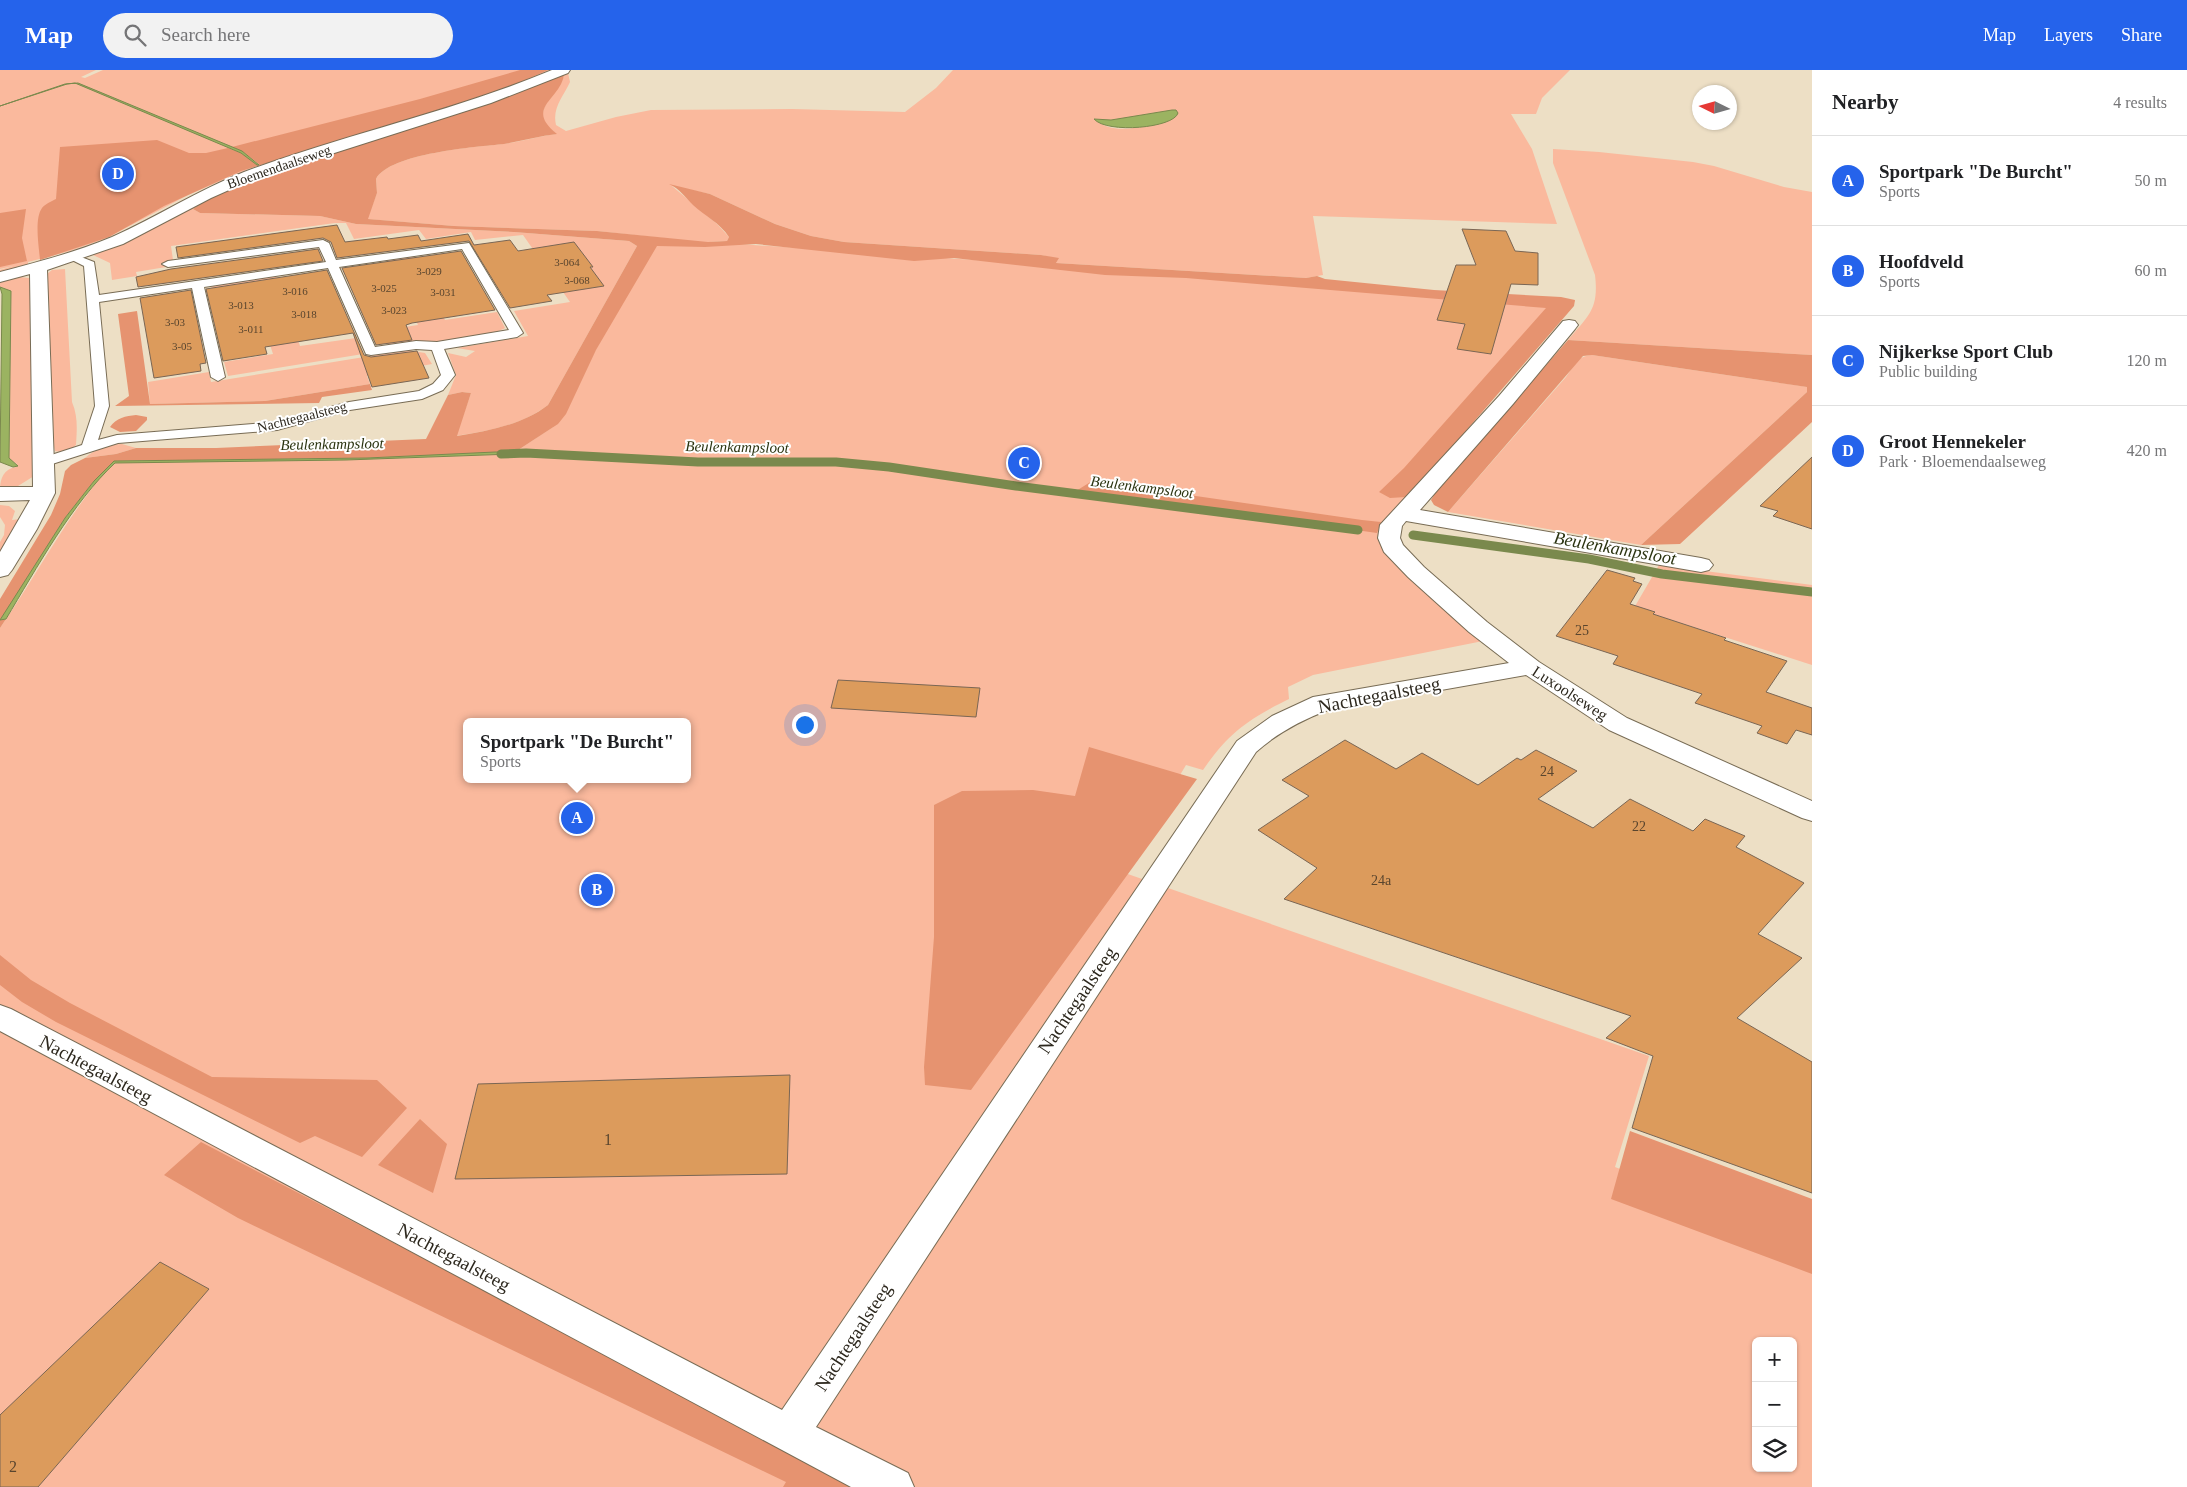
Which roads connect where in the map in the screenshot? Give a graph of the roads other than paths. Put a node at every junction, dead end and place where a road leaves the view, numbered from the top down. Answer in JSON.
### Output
{"nodes":[{"id":1,"x":563,"y":70,"type":"edge"},
{"id":2,"x":72,"y":257,"type":"junction"},
{"id":3,"x":168,"y":264,"type":"dead end"},
{"id":4,"x":332,"y":264,"type":"junction"},
{"id":5,"x":38,"y":267,"type":"junction"},
{"id":6,"x":0,"y":277,"type":"edge"},
{"id":7,"x":197,"y":284,"type":"junction"},
{"id":8,"x":94,"y":299,"type":"junction"},
{"id":9,"x":1570,"y":324,"type":"dead end"},
{"id":10,"x":437,"y":346,"type":"junction"},
{"id":11,"x":218,"y":378,"type":"dead end"},
{"id":12,"x":89,"y":447,"type":"junction"},
{"id":13,"x":44,"y":462,"type":"junction"},
{"id":14,"x":44,"y":493,"type":"junction"},
{"id":15,"x":0,"y":494,"type":"edge"},
{"id":16,"x":1401,"y":513,"type":"junction"},
{"id":17,"x":1701,"y":566,"type":"dead end"},
{"id":18,"x":0,"y":570,"type":"edge"},
{"id":19,"x":1530,"y":667,"type":"junction"},
{"id":20,"x":1812,"y":812,"type":"edge"},
{"id":21,"x":0,"y":1017,"type":"edge"},
{"id":22,"x":789,"y":1434,"type":"junction"},
{"id":23,"x":893,"y":1487,"type":"edge"}],
"edges":[{"from":1,"to":2,"type":"street","name":"Bloemendaalseweg"},
{"from":2,"to":5,"type":"street","name":"Bloemendaalseweg"},
{"from":2,"to":8,"type":"lane"},
{"from":3,"to":4,"type":"lane"},
{"from":4,"to":7,"type":"lane"},
{"from":4,"to":10,"type":"lane"},
{"from":4,"to":10,"type":"lane"},
{"from":5,"to":6,"type":"street","name":"Bloemendaalseweg"},
{"from":5,"to":13,"type":"street"},
{"from":7,"to":8,"type":"lane"},
{"from":7,"to":11,"type":"lane"},
{"from":8,"to":12,"type":"lane"},
{"from":9,"to":16,"type":"street","name":"Luxoolseweg"},
{"from":10,"to":12,"type":"lane","name":"Nachtegaalsteeg"},
{"from":12,"to":13,"type":"lane","name":"Nachtegaalsteeg"},
{"from":13,"to":14,"type":"street"},
{"from":14,"to":15,"type":"street"},
{"from":14,"to":18,"type":"street"},
{"from":16,"to":17,"type":"street"},
{"from":16,"to":19,"type":"street","name":"Luxoolseweg"},
{"from":19,"to":20,"type":"street","name":"Luxoolseweg"},
{"from":19,"to":22,"type":"street","name":"Nachtegaalsteeg"},
{"from":21,"to":22,"type":"street","name":"Nachtegaalsteeg"},
{"from":22,"to":23,"type":"street"}]}
